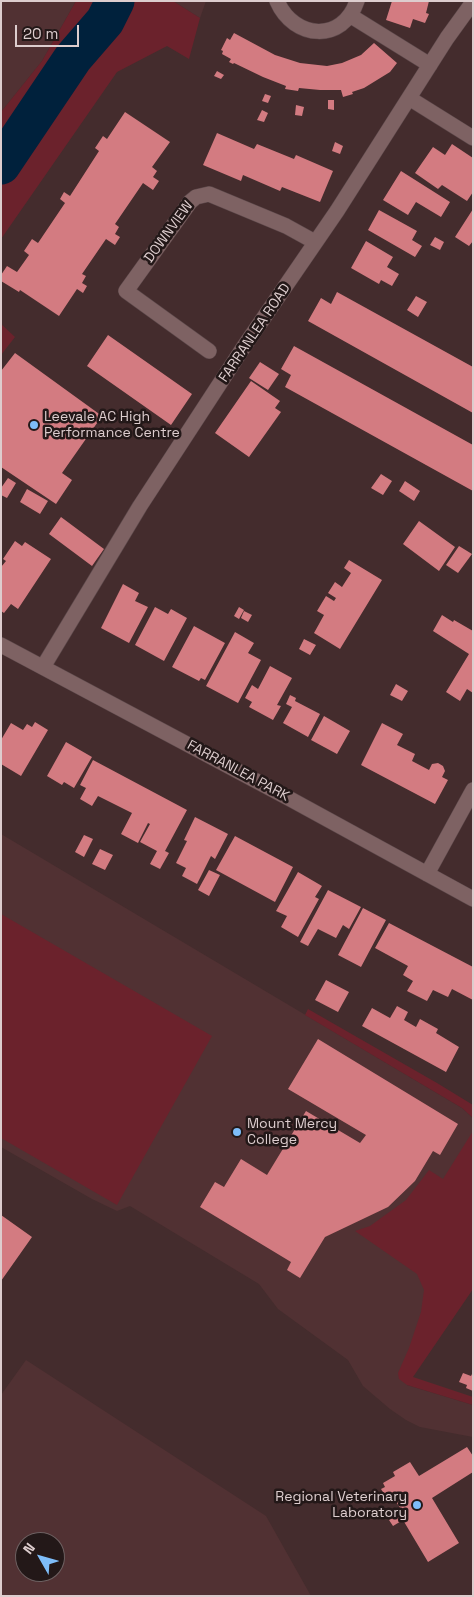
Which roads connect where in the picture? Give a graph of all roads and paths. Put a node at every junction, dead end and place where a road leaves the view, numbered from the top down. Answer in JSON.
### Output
{"nodes":[{"id":1,"x":277,"y":1,"type":"edge"},
{"id":2,"x":357,"y":1,"type":"edge"},
{"id":3,"x":473,"y":2,"type":"edge"},
{"id":4,"x":351,"y":16,"type":"junction"},
{"id":5,"x":430,"y":65,"type":"junction"},
{"id":6,"x":409,"y":98,"type":"junction"},
{"id":7,"x":473,"y":138,"type":"edge"},
{"id":8,"x":315,"y":242,"type":"junction"},
{"id":9,"x":209,"y":352,"type":"dead end"},
{"id":10,"x":1,"y":645,"type":"edge"},
{"id":11,"x":43,"y":667,"type":"junction"},
{"id":12,"x":473,"y":790,"type":"edge"},
{"id":13,"x":427,"y":874,"type":"junction"},
{"id":14,"x":473,"y":898,"type":"edge"}],
"edges":[{"from":1,"to":4,"type":"street"},
{"from":2,"to":4,"type":"street"},
{"from":3,"to":5,"type":"street","name":"FARRANLEA ROAD"},
{"from":4,"to":5,"type":"street"},
{"from":5,"to":6,"type":"street","name":"FARRANLEA ROAD"},
{"from":6,"to":7,"type":"street"},
{"from":6,"to":8,"type":"street","name":"FARRANLEA ROAD"},
{"from":8,"to":9,"type":"street","name":"DOWNVIEW"},
{"from":8,"to":11,"type":"street","name":"FARRANLEA ROAD"},
{"from":10,"to":11,"type":"street","name":"FARRANLEA PARK"},
{"from":11,"to":13,"type":"street","name":"FARRANLEA PARK"},
{"from":12,"to":13,"type":"street"},
{"from":13,"to":14,"type":"street","name":"FARRANLEA PARK"}]}
